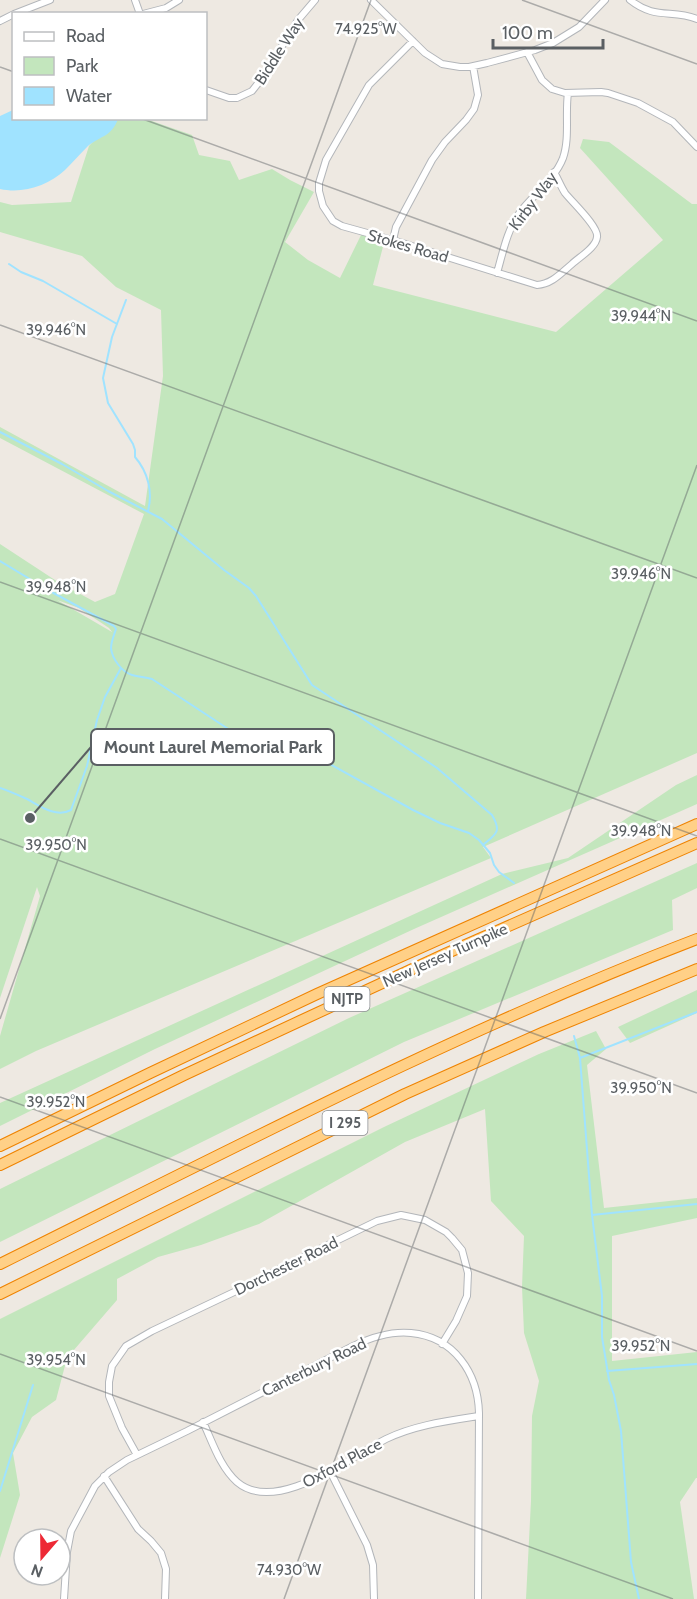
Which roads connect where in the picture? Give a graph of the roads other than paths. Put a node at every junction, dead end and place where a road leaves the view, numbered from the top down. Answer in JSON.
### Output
{"nodes":[{"id":1,"x":50,"y":0,"type":"edge"},
{"id":2,"x":179,"y":0,"type":"edge"},
{"id":3,"x":315,"y":0,"type":"edge"},
{"id":4,"x":371,"y":0,"type":"edge"},
{"id":5,"x":383,"y":0,"type":"edge"},
{"id":6,"x":605,"y":0,"type":"edge"},
{"id":7,"x":630,"y":0,"type":"edge"},
{"id":8,"x":377,"y":6,"type":"junction"},
{"id":9,"x":19,"y":12,"type":"edge"},
{"id":10,"x":149,"y":12,"type":"edge"},
{"id":11,"x":697,"y":19,"type":"edge"},
{"id":12,"x":413,"y":41,"type":"junction"},
{"id":13,"x":527,"y":52,"type":"junction"},
{"id":14,"x":473,"y":66,"type":"junction"},
{"id":15,"x":207,"y":90,"type":"edge"},
{"id":16,"x":568,"y":93,"type":"junction"},
{"id":17,"x":697,"y":147,"type":"edge"},
{"id":18,"x":554,"y":172,"type":"junction"},
{"id":19,"x":393,"y":240,"type":"junction"},
{"id":20,"x":496,"y":273,"type":"junction"},
{"id":21,"x":697,"y":824,"type":"edge"},
{"id":22,"x":697,"y":843,"type":"edge"},
{"id":23,"x":697,"y":939,"type":"edge"},
{"id":24,"x":697,"y":969,"type":"edge"},
{"id":25,"x":0,"y":1146,"type":"edge"},
{"id":26,"x":0,"y":1165,"type":"edge"},
{"id":27,"x":0,"y":1264,"type":"edge"},
{"id":28,"x":0,"y":1294,"type":"edge"},
{"id":29,"x":442,"y":1344,"type":"junction"},
{"id":30,"x":479,"y":1416,"type":"junction"},
{"id":31,"x":203,"y":1422,"type":"junction"},
{"id":32,"x":137,"y":1455,"type":"junction"},
{"id":33,"x":330,"y":1471,"type":"junction"},
{"id":34,"x":104,"y":1476,"type":"junction"},
{"id":35,"x":64,"y":1599,"type":"edge"},
{"id":36,"x":165,"y":1599,"type":"edge"},
{"id":37,"x":374,"y":1599,"type":"edge"},
{"id":38,"x":478,"y":1599,"type":"edge"}],
"edges":[{"from":1,"to":9,"type":"street"},
{"from":2,"to":10,"type":"street"},
{"from":3,"to":15,"type":"street","name":"Biddle Way"},
{"from":4,"to":8,"type":"street"},
{"from":5,"to":8,"type":"street"},
{"from":6,"to":13,"type":"street"},
{"from":7,"to":11,"type":"street"},
{"from":8,"to":12,"type":"street"},
{"from":12,"to":14,"type":"street"},
{"from":12,"to":19,"type":"street","name":"Stokes Road"},
{"from":13,"to":14,"type":"street"},
{"from":13,"to":16,"type":"street"},
{"from":14,"to":19,"type":"street"},
{"from":16,"to":17,"type":"street"},
{"from":16,"to":18,"type":"street","name":"Kirby Way"},
{"from":18,"to":20,"type":"street","name":"Kirby Way"},
{"from":18,"to":20,"type":"street","name":"Stokes Road"},
{"from":19,"to":20,"type":"street","name":"Stokes Road"},
{"from":21,"to":25,"type":"highway","name":"New Jersey Turnpike","number":"NJTP"},
{"from":22,"to":26,"type":"highway","name":"New Jersey Turnpike","number":"NJTP"},
{"from":23,"to":27,"type":"highway","number":"I 295"},
{"from":24,"to":28,"type":"highway","number":"I 295"},
{"from":29,"to":30,"type":"street","name":"Canterbury Road"},
{"from":29,"to":31,"type":"street","name":"Canterbury Road"},
{"from":29,"to":32,"type":"street","name":"Dorchester Road"},
{"from":30,"to":33,"type":"street","name":"Oxford Place"},
{"from":30,"to":38,"type":"street","name":"Canterbury Road"},
{"from":31,"to":32,"type":"street","name":"Canterbury Road"},
{"from":31,"to":33,"type":"street","name":"Oxford Place"},
{"from":32,"to":34,"type":"street","name":"Canterbury Road"},
{"from":33,"to":37,"type":"street"},
{"from":34,"to":35,"type":"street","name":"Canterbury Road"},
{"from":34,"to":36,"type":"street"}]}
